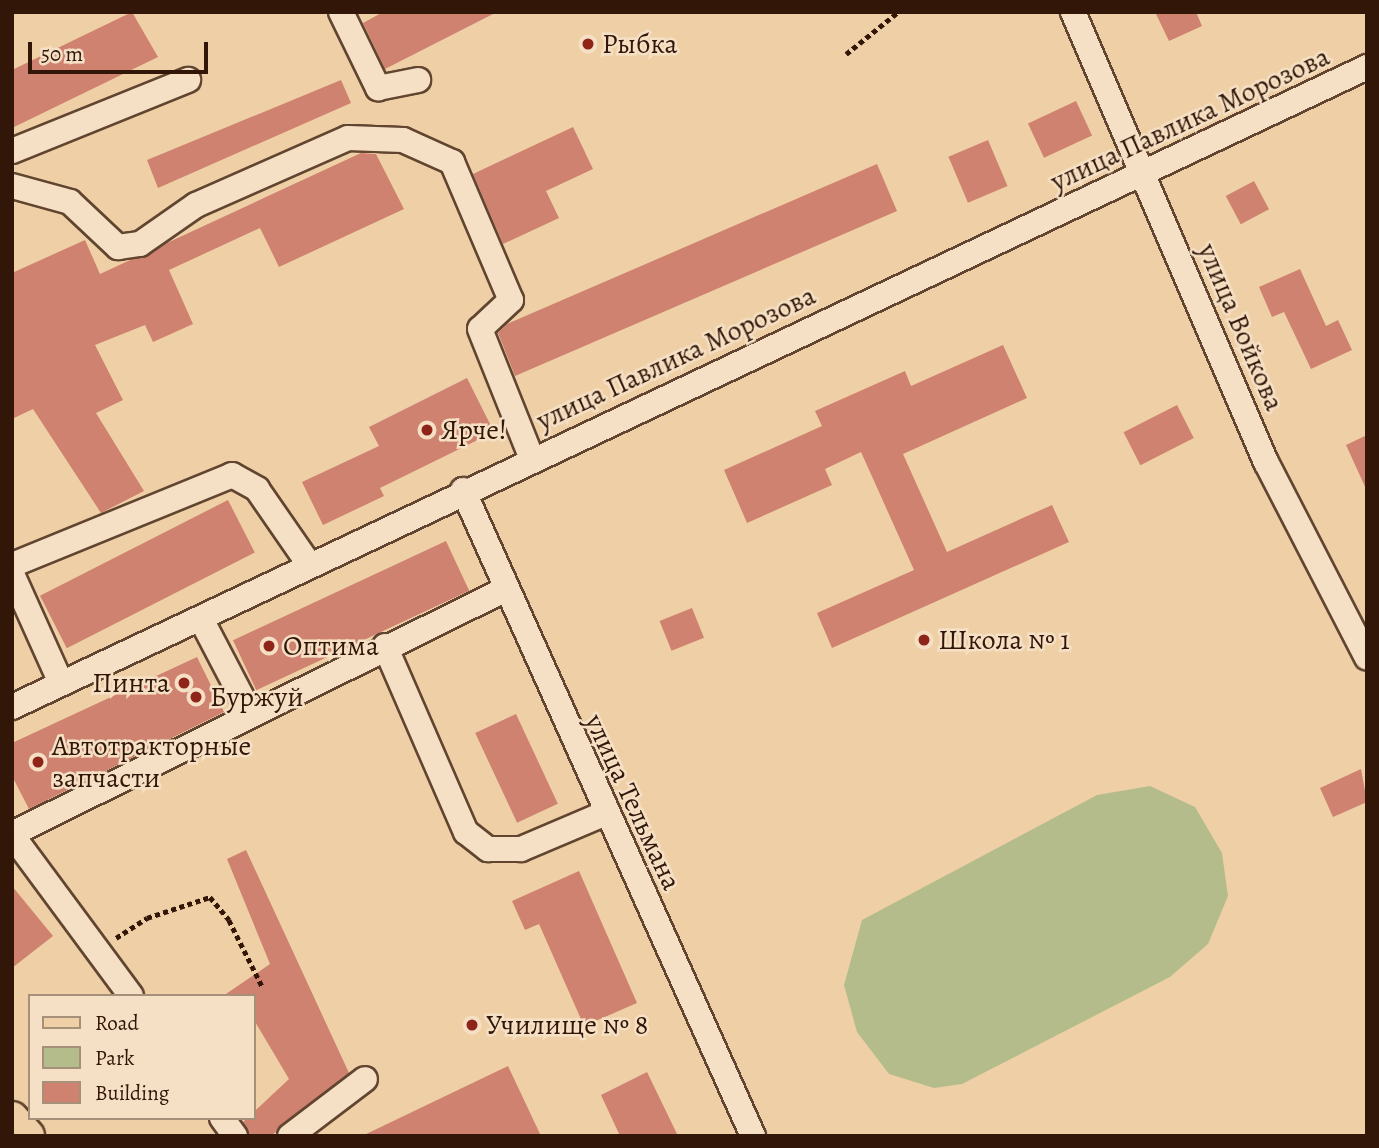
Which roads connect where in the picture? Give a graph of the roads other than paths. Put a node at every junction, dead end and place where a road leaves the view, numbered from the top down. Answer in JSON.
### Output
{"nodes":[{"id":1,"x":341,"y":12,"type":"edge"},
{"id":2,"x":1073,"y":12,"type":"edge"},
{"id":3,"x":1367,"y":67,"type":"edge"},
{"id":4,"x":188,"y":80,"type":"dead end"},
{"id":5,"x":418,"y":80,"type":"dead end"},
{"id":6,"x":12,"y":151,"type":"edge"},
{"id":7,"x":1144,"y":176,"type":"junction"},
{"id":8,"x":12,"y":186,"type":"edge"},
{"id":9,"x":532,"y":459,"type":"junction"},
{"id":10,"x":463,"y":490,"type":"junction"},
{"id":11,"x":309,"y":564,"type":"junction"},
{"id":12,"x":12,"y":565,"type":"edge"},
{"id":13,"x":12,"y":575,"type":"edge"},
{"id":14,"x":504,"y":590,"type":"junction"},
{"id":15,"x":201,"y":619,"type":"junction"},
{"id":16,"x":385,"y":646,"type":"junction"},
{"id":17,"x":1367,"y":658,"type":"edge"},
{"id":18,"x":61,"y":683,"type":"junction"},
{"id":19,"x":12,"y":707,"type":"edge"},
{"id":20,"x":248,"y":711,"type":"junction"},
{"id":21,"x":606,"y":813,"type":"junction"},
{"id":22,"x":12,"y":834,"type":"edge"},
{"id":23,"x":130,"y":994,"type":"edge"},
{"id":24,"x":365,"y":1079,"type":"dead end"},
{"id":25,"x":12,"y":1118,"type":"edge"},
{"id":26,"x":223,"y":1120,"type":"edge"},
{"id":27,"x":28,"y":1136,"type":"edge"},
{"id":28,"x":235,"y":1136,"type":"edge"},
{"id":29,"x":290,"y":1136,"type":"edge"},
{"id":30,"x":753,"y":1136,"type":"edge"}],
"edges":[{"from":1,"to":5,"type":"street"},
{"from":2,"to":7,"type":"street","name":"улица Войкова"},
{"from":3,"to":7,"type":"street","name":"улица Павлика Морозова"},
{"from":4,"to":6,"type":"street"},
{"from":7,"to":9,"type":"street","name":"улица Павлика Морозова"},
{"from":7,"to":17,"type":"street","name":"улица Войкова"},
{"from":8,"to":9,"type":"street"},
{"from":9,"to":10,"type":"street","name":"улица Павлика Морозова"},
{"from":10,"to":11,"type":"street","name":"улица Павлика Морозова"},
{"from":10,"to":14,"type":"street","name":"улица Тельмана"},
{"from":11,"to":12,"type":"street"},
{"from":11,"to":15,"type":"street","name":"улица Павлика Морозова"},
{"from":13,"to":18,"type":"street"},
{"from":14,"to":16,"type":"street"},
{"from":14,"to":21,"type":"street","name":"улица Тельмана"},
{"from":15,"to":18,"type":"street","name":"улица Павлика Морозова"},
{"from":15,"to":20,"type":"street"},
{"from":16,"to":20,"type":"street"},
{"from":16,"to":21,"type":"street"},
{"from":18,"to":19,"type":"street","name":"улица Павлика Морозова"},
{"from":20,"to":22,"type":"street"},
{"from":21,"to":30,"type":"street","name":"улица Тельмана"},
{"from":22,"to":23,"type":"street"},
{"from":24,"to":29,"type":"street"},
{"from":25,"to":27,"type":"main road"},
{"from":26,"to":28,"type":"street"}]}
